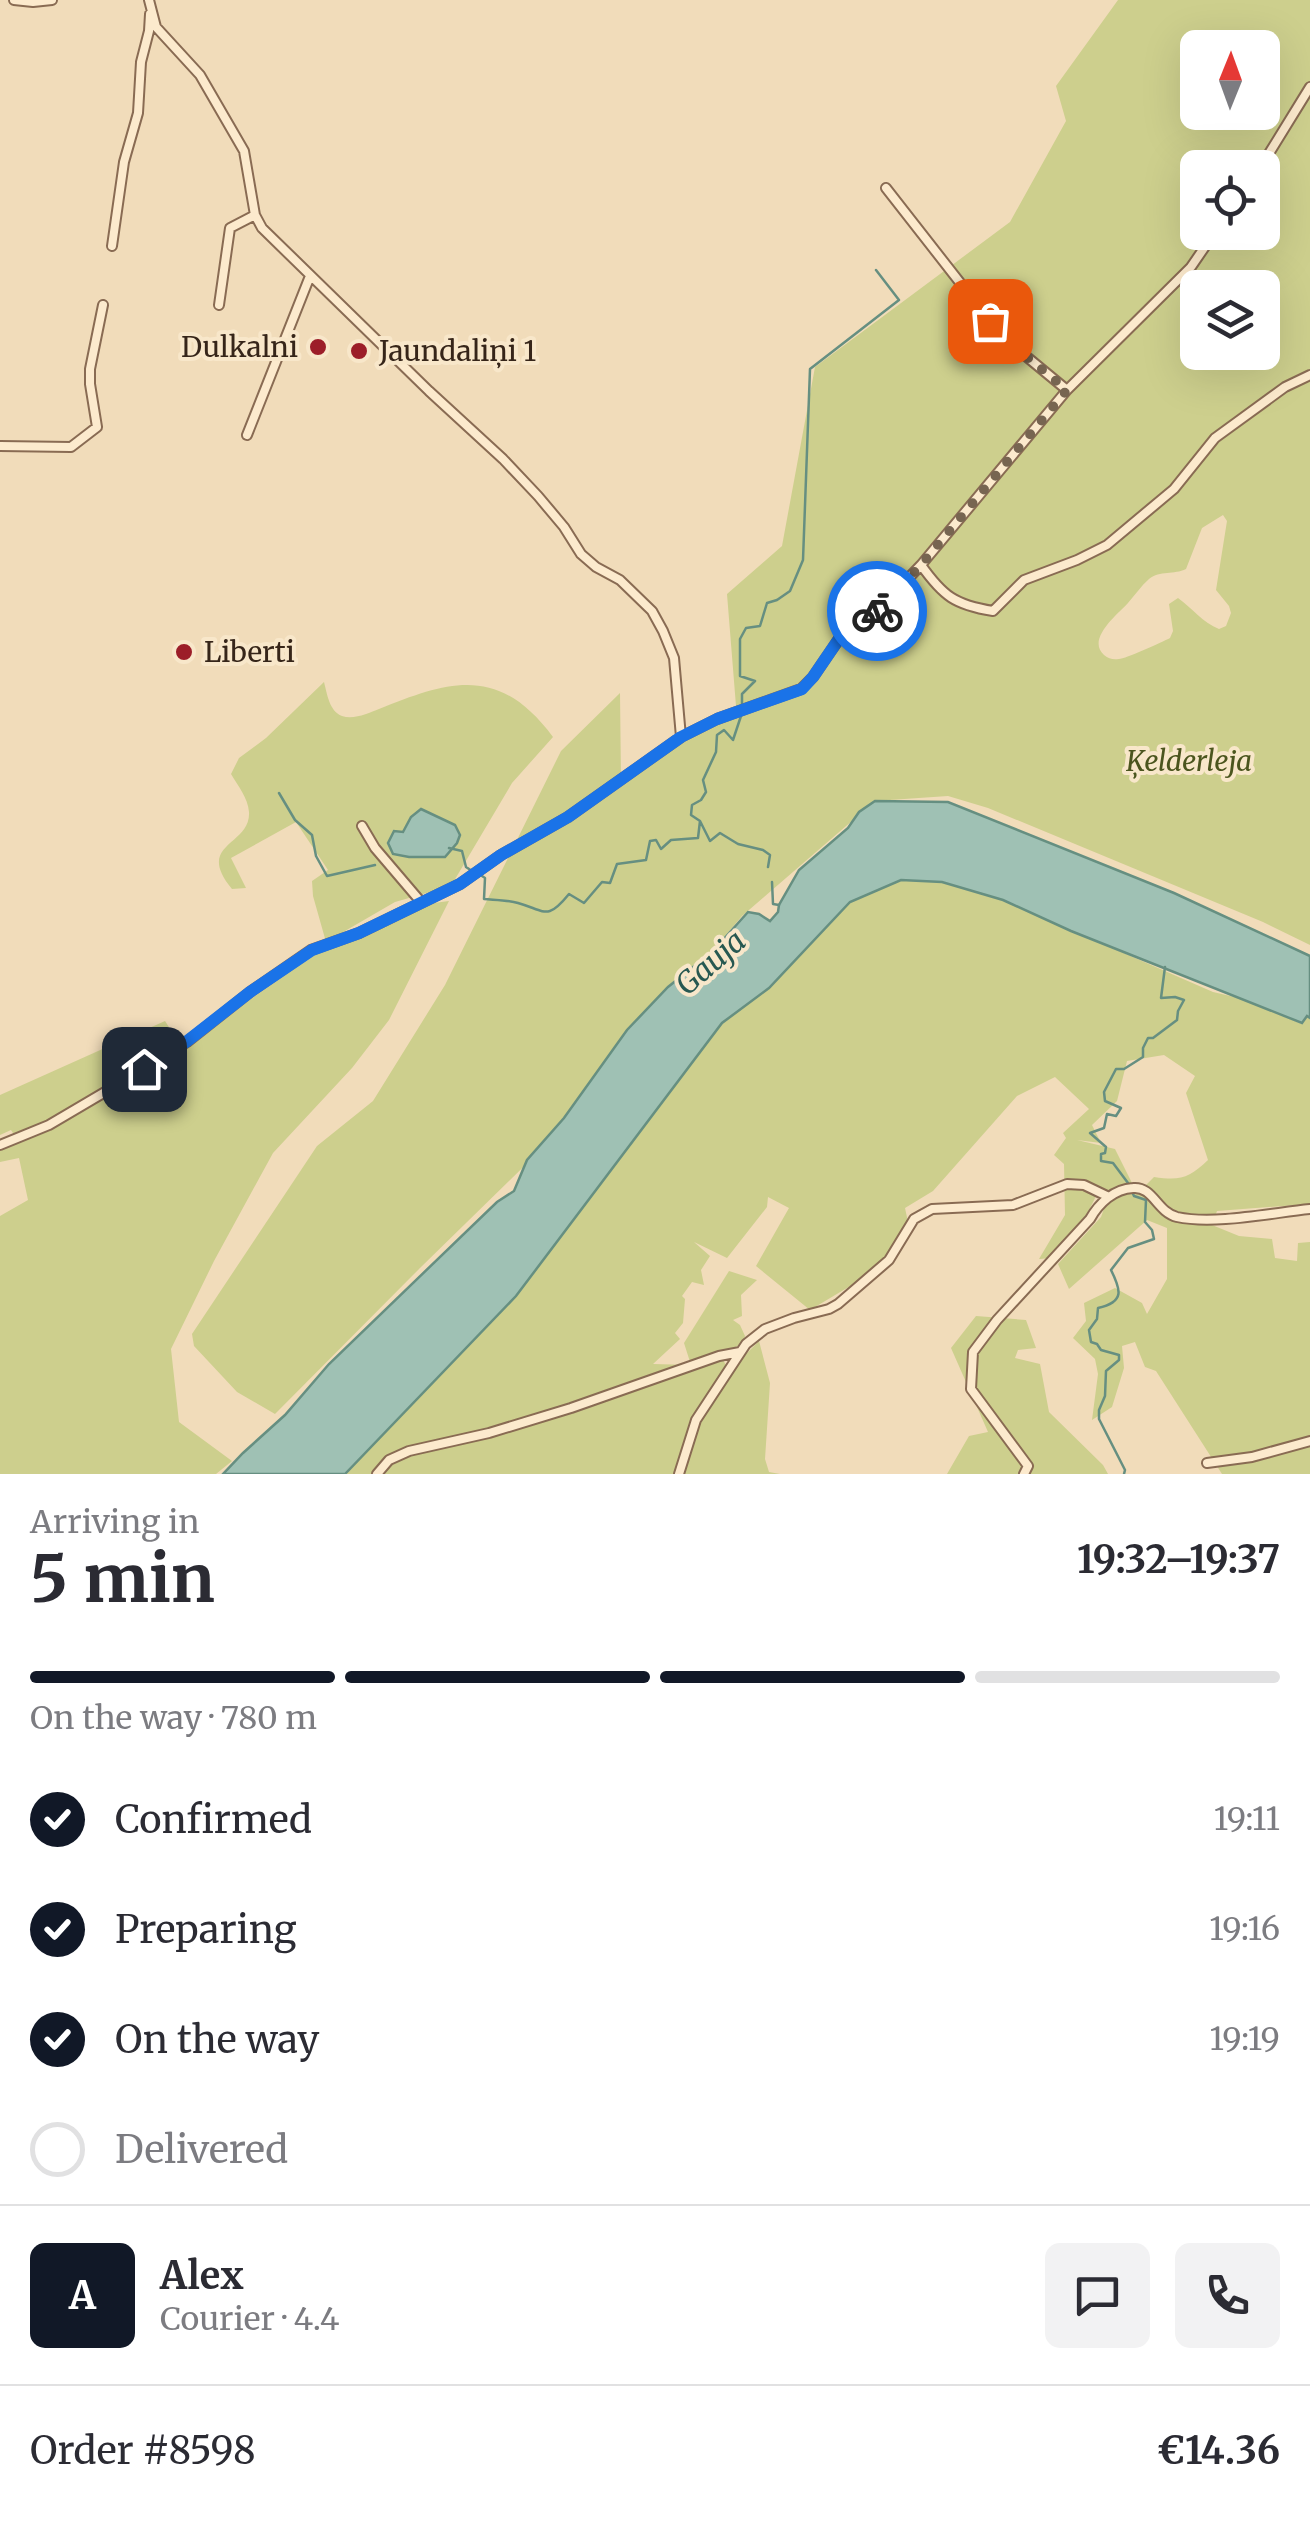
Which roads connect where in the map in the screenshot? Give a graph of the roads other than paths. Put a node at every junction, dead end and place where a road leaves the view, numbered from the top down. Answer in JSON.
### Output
{"nodes":[{"id":1,"x":14,"y":0,"type":"edge"},
{"id":2,"x":52,"y":0,"type":"edge"},
{"id":3,"x":149,"y":5,"type":"edge"},
{"id":4,"x":1310,"y":87,"type":"edge"},
{"id":5,"x":1271,"y":150,"type":"edge"},
{"id":6,"x":886,"y":188,"type":"dead end"},
{"id":7,"x":254,"y":215,"type":"junction"},
{"id":8,"x":112,"y":246,"type":"dead end"},
{"id":9,"x":1203,"y":250,"type":"edge"},
{"id":10,"x":310,"y":276,"type":"junction"},
{"id":11,"x":103,"y":304,"type":"dead end"},
{"id":12,"x":219,"y":305,"type":"dead end"},
{"id":13,"x":1310,"y":375,"type":"edge"},
{"id":14,"x":1067,"y":390,"type":"junction"},
{"id":15,"x":247,"y":435,"type":"dead end"},
{"id":16,"x":0,"y":446,"type":"edge"},
{"id":17,"x":921,"y":565,"type":"junction"},
{"id":18,"x":681,"y":737,"type":"junction"},
{"id":19,"x":362,"y":826,"type":"dead end"},
{"id":20,"x":421,"y":902,"type":"junction"},
{"id":21,"x":0,"y":1145,"type":"edge"},
{"id":22,"x":1109,"y":1197,"type":"junction"},
{"id":23,"x":1310,"y":1209,"type":"edge"},
{"id":24,"x":740,"y":1352,"type":"junction"},
{"id":25,"x":1310,"y":1441,"type":"edge"},
{"id":26,"x":1207,"y":1463,"type":"dead end"},
{"id":27,"x":1026,"y":1470,"type":"edge"},
{"id":28,"x":377,"y":1474,"type":"edge"},
{"id":29,"x":679,"y":1474,"type":"edge"},
{"id":30,"x":1037,"y":1474,"type":"edge"}],
"edges":[{"from":1,"to":2,"type":"street"},
{"from":3,"to":7,"type":"street"},
{"from":3,"to":8,"type":"street"},
{"from":4,"to":5,"type":"street"},
{"from":6,"to":14,"type":"street"},
{"from":7,"to":10,"type":"street"},
{"from":7,"to":12,"type":"street"},
{"from":9,"to":14,"type":"street"},
{"from":10,"to":15,"type":"street"},
{"from":10,"to":18,"type":"street"},
{"from":11,"to":16,"type":"street"},
{"from":13,"to":17,"type":"street"},
{"from":14,"to":17,"type":"street"},
{"from":17,"to":18,"type":"street"},
{"from":18,"to":20,"type":"street"},
{"from":19,"to":20,"type":"street"},
{"from":20,"to":21,"type":"street"},
{"from":22,"to":23,"type":"street"},
{"from":22,"to":24,"type":"street"},
{"from":22,"to":27,"type":"street"},
{"from":24,"to":28,"type":"street"},
{"from":24,"to":29,"type":"street"},
{"from":25,"to":26,"type":"street"},
{"from":27,"to":30,"type":"street"}]}
